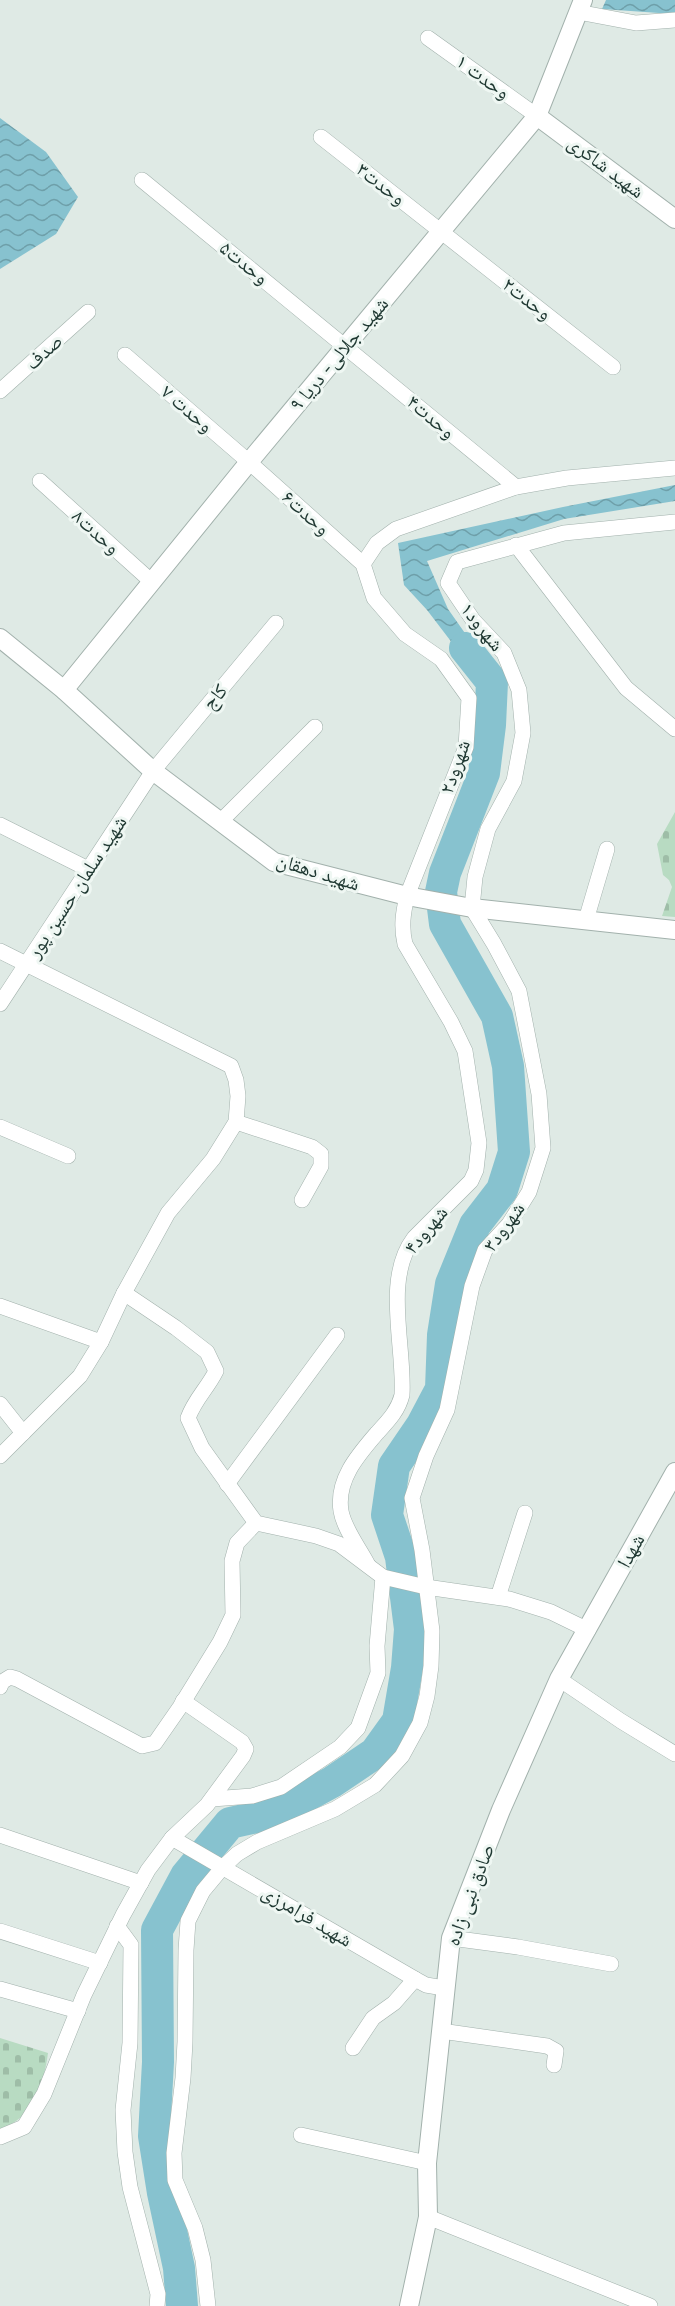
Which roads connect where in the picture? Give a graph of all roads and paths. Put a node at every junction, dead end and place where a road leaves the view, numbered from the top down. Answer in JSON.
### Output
{"nodes":[{"id":1,"x":580,"y":8,"type":"edge"},
{"id":2,"x":675,"y":20,"type":"edge"},
{"id":3,"x":429,"y":38,"type":"dead end"},
{"id":4,"x":537,"y":116,"type":"junction"},
{"id":5,"x":321,"y":137,"type":"dead end"},
{"id":6,"x":142,"y":180,"type":"dead end"},
{"id":7,"x":675,"y":219,"type":"edge"},
{"id":8,"x":441,"y":231,"type":"junction"},
{"id":9,"x":88,"y":312,"type":"dead end"},
{"id":10,"x":346,"y":346,"type":"junction"},
{"id":11,"x":125,"y":355,"type":"dead end"},
{"id":12,"x":613,"y":367,"type":"dead end"},
{"id":13,"x":0,"y":391,"type":"edge"},
{"id":14,"x":249,"y":462,"type":"junction"},
{"id":15,"x":675,"y":468,"type":"edge"},
{"id":16,"x":40,"y":481,"type":"dead end"},
{"id":17,"x":516,"y":487,"type":"junction"},
{"id":18,"x":674,"y":523,"type":"edge"},
{"id":19,"x":516,"y":545,"type":"junction"},
{"id":20,"x":363,"y":564,"type":"junction"},
{"id":21,"x":152,"y":582,"type":"junction"},
{"id":22,"x":276,"y":623,"type":"dead end"},
{"id":23,"x":0,"y":638,"type":"edge"},
{"id":24,"x":64,"y":690,"type":"junction"},
{"id":25,"x":315,"y":727,"type":"dead end"},
{"id":26,"x":675,"y":729,"type":"edge"},
{"id":27,"x":153,"y":771,"type":"junction"},
{"id":28,"x":221,"y":821,"type":"junction"},
{"id":29,"x":0,"y":825,"type":"edge"},
{"id":30,"x":607,"y":849,"type":"dead end"},
{"id":31,"x":88,"y":869,"type":"junction"},
{"id":32,"x":407,"y":896,"type":"junction"},
{"id":33,"x":472,"y":908,"type":"junction"},
{"id":34,"x":586,"y":920,"type":"junction"},
{"id":35,"x":675,"y":930,"type":"edge"},
{"id":36,"x":0,"y":951,"type":"edge"},
{"id":37,"x":27,"y":963,"type":"junction"},
{"id":38,"x":0,"y":1004,"type":"edge"},
{"id":39,"x":236,"y":1122,"type":"junction"},
{"id":40,"x":0,"y":1127,"type":"edge"},
{"id":41,"x":68,"y":1156,"type":"dead end"},
{"id":42,"x":302,"y":1200,"type":"dead end"},
{"id":43,"x":123,"y":1293,"type":"junction"},
{"id":44,"x":0,"y":1306,"type":"edge"},
{"id":45,"x":337,"y":1335,"type":"dead end"},
{"id":46,"x":101,"y":1342,"type":"junction"},
{"id":47,"x":0,"y":1404,"type":"edge"},
{"id":48,"x":23,"y":1433,"type":"junction"},
{"id":49,"x":0,"y":1456,"type":"edge"},
{"id":50,"x":673,"y":1481,"type":"edge"},
{"id":51,"x":227,"y":1484,"type":"junction"},
{"id":52,"x":525,"y":1514,"type":"dead end"},
{"id":53,"x":256,"y":1523,"type":"junction"},
{"id":54,"x":368,"y":1565,"type":"junction"},
{"id":55,"x":383,"y":1577,"type":"junction"},
{"id":56,"x":426,"y":1587,"type":"junction"},
{"id":57,"x":498,"y":1597,"type":"junction"},
{"id":58,"x":588,"y":1630,"type":"junction"},
{"id":59,"x":559,"y":1679,"type":"junction"},
{"id":60,"x":0,"y":1687,"type":"edge"},
{"id":61,"x":183,"y":1701,"type":"junction"},
{"id":62,"x":675,"y":1754,"type":"edge"},
{"id":63,"x":212,"y":1799,"type":"junction"},
{"id":64,"x":0,"y":1835,"type":"edge"},
{"id":65,"x":172,"y":1838,"type":"junction"},
{"id":66,"x":223,"y":1867,"type":"junction"},
{"id":67,"x":141,"y":1883,"type":"junction"},
{"id":68,"x":117,"y":1926,"type":"junction"},
{"id":69,"x":0,"y":1931,"type":"edge"},
{"id":70,"x":451,"y":1938,"type":"junction"},
{"id":71,"x":100,"y":1963,"type":"junction"},
{"id":72,"x":611,"y":1965,"type":"dead end"},
{"id":73,"x":415,"y":1979,"type":"junction"},
{"id":74,"x":444,"y":1988,"type":"junction"},
{"id":75,"x":0,"y":1989,"type":"edge"},
{"id":76,"x":78,"y":2011,"type":"junction"},
{"id":77,"x":441,"y":2031,"type":"junction"},
{"id":78,"x":353,"y":2048,"type":"dead end"},
{"id":79,"x":555,"y":2066,"type":"dead end"},
{"id":80,"x":301,"y":2135,"type":"dead end"},
{"id":81,"x":0,"y":2137,"type":"edge"},
{"id":82,"x":427,"y":2163,"type":"junction"},
{"id":83,"x":428,"y":2217,"type":"junction"},
{"id":84,"x":157,"y":2306,"type":"edge"},
{"id":85,"x":208,"y":2306,"type":"edge"},
{"id":86,"x":409,"y":2306,"type":"edge"},
{"id":87,"x":650,"y":2306,"type":"edge"}],
"edges":[{"from":1,"to":2,"type":"street"},
{"from":1,"to":4,"type":"street","name":"شهید جلالی- دریا ۹"},
{"from":3,"to":4,"type":"street","name":"وحدت ۱"},
{"from":4,"to":7,"type":"street","name":"شهید شاکری"},
{"from":4,"to":8,"type":"street","name":"شهید جلالی- دریا ۹"},
{"from":5,"to":8,"type":"street","name":"وحدت۳"},
{"from":6,"to":10,"type":"street","name":"وحدت۵"},
{"from":8,"to":10,"type":"street","name":"شهید جلالی- دریا ۹"},
{"from":8,"to":12,"type":"street","name":"وحدت۲"},
{"from":9,"to":13,"type":"street","name":"صدف"},
{"from":10,"to":14,"type":"street","name":"شهید جلالی- دریا ۹"},
{"from":10,"to":17,"type":"street","name":"وحدت۴"},
{"from":11,"to":14,"type":"street","name":"وحدت ۷"},
{"from":14,"to":20,"type":"street","name":"وحدت۶"},
{"from":14,"to":21,"type":"street","name":"شهید جلالی- دریا ۹"},
{"from":15,"to":17,"type":"street"},
{"from":16,"to":21,"type":"street","name":"وحدت۸"},
{"from":17,"to":20,"type":"street"},
{"from":18,"to":19,"type":"street","name":"شهرود۱"},
{"from":19,"to":26,"type":"street"},
{"from":19,"to":33,"type":"street","name":"شهرود۱"},
{"from":20,"to":32,"type":"street","name":"شهرود۲"},
{"from":21,"to":24,"type":"street","name":"شهید جلالی- دریا ۹"},
{"from":22,"to":27,"type":"street","name":"کاج"},
{"from":23,"to":24,"type":"street","name":"شهید دهقان"},
{"from":24,"to":27,"type":"street","name":"شهید دهقان"},
{"from":25,"to":28,"type":"street"},
{"from":27,"to":28,"type":"street","name":"شهید دهقان"},
{"from":27,"to":31,"type":"street","name":"شهید سلمان حسین پور"},
{"from":28,"to":32,"type":"street","name":"شهید دهقان"},
{"from":29,"to":31,"type":"street"},
{"from":30,"to":34,"type":"street"},
{"from":31,"to":37,"type":"street","name":"شهید سلمان حسین پور"},
{"from":32,"to":33,"type":"street","name":"شهید دهقان"},
{"from":32,"to":54,"type":"street","name":"شهرود۴"},
{"from":33,"to":34,"type":"street","name":"شهید دهقان"},
{"from":33,"to":56,"type":"street","name":"شهرود۳"},
{"from":34,"to":35,"type":"street","name":"شهید دهقان"},
{"from":36,"to":37,"type":"street"},
{"from":37,"to":38,"type":"street","name":"شهید سلمان حسین پور"},
{"from":37,"to":39,"type":"street"},
{"from":39,"to":42,"type":"street"},
{"from":39,"to":43,"type":"street"},
{"from":40,"to":41,"type":"street"},
{"from":43,"to":46,"type":"street"},
{"from":43,"to":51,"type":"street"},
{"from":44,"to":46,"type":"street"},
{"from":45,"to":51,"type":"street"},
{"from":46,"to":48,"type":"street"},
{"from":47,"to":48,"type":"street"},
{"from":48,"to":49,"type":"street"},
{"from":50,"to":58,"type":"street","name":"شهدا"},
{"from":51,"to":53,"type":"street"},
{"from":52,"to":57,"type":"street"},
{"from":53,"to":54,"type":"street"},
{"from":53,"to":61,"type":"street"},
{"from":54,"to":55,"type":"street"},
{"from":55,"to":56,"type":"street"},
{"from":55,"to":63,"type":"street"},
{"from":56,"to":57,"type":"street"},
{"from":56,"to":66,"type":"street","name":"شهرود۳"},
{"from":57,"to":58,"type":"street"},
{"from":58,"to":59,"type":"street","name":"صادق نبی زاده"},
{"from":59,"to":62,"type":"street"},
{"from":59,"to":70,"type":"street","name":"صادق نبی زاده"},
{"from":60,"to":61,"type":"street"},
{"from":61,"to":63,"type":"street"},
{"from":63,"to":65,"type":"street"},
{"from":64,"to":67,"type":"street"},
{"from":65,"to":66,"type":"street","name":"شهید فرامرزی"},
{"from":65,"to":67,"type":"street"},
{"from":66,"to":73,"type":"street","name":"شهید فرامرزی"},
{"from":66,"to":85,"type":"street","name":"شهرود۳"},
{"from":67,"to":68,"type":"street"},
{"from":68,"to":71,"type":"street"},
{"from":68,"to":84,"type":"street"},
{"from":69,"to":71,"type":"street"},
{"from":70,"to":72,"type":"street"},
{"from":70,"to":74,"type":"street","name":"صادق نبی زاده"},
{"from":71,"to":76,"type":"street"},
{"from":73,"to":74,"type":"street","name":"شهید فرامرزی"},
{"from":73,"to":78,"type":"street"},
{"from":74,"to":77,"type":"street","name":"صادق نبی زاده"},
{"from":75,"to":76,"type":"street"},
{"from":76,"to":81,"type":"street"},
{"from":77,"to":79,"type":"street"},
{"from":77,"to":82,"type":"street","name":"صادق نبی زاده"},
{"from":80,"to":82,"type":"street"},
{"from":82,"to":83,"type":"street","name":"صادق نبی زاده"},
{"from":83,"to":86,"type":"street","name":"صادق نبی زاده"},
{"from":83,"to":87,"type":"street"}]}
